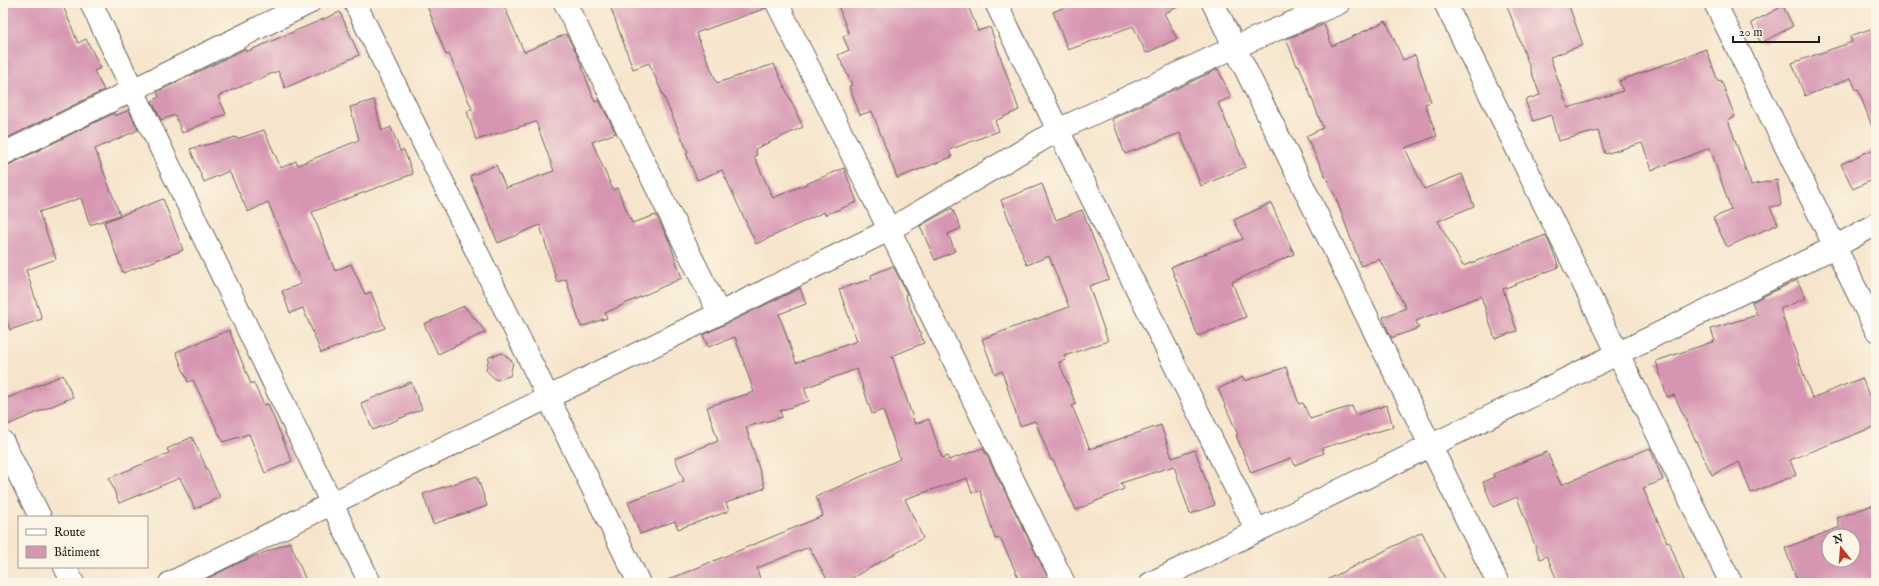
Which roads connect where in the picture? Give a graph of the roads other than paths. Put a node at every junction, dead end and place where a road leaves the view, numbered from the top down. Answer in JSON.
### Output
{"nodes":[{"id":1,"x":91,"y":3,"type":"edge"},
{"id":2,"x":309,"y":3,"type":"edge"},
{"id":3,"x":355,"y":3,"type":"edge"},
{"id":4,"x":565,"y":3,"type":"edge"},
{"id":5,"x":777,"y":3,"type":"edge"},
{"id":6,"x":996,"y":3,"type":"edge"},
{"id":7,"x":1213,"y":3,"type":"edge"},
{"id":8,"x":1339,"y":3,"type":"edge"},
{"id":9,"x":1445,"y":3,"type":"edge"},
{"id":10,"x":1715,"y":3,"type":"edge"},
{"id":11,"x":1235,"y":47,"type":"junction"},
{"id":12,"x":133,"y":90,"type":"junction"},
{"id":13,"x":1058,"y":130,"type":"junction"},
{"id":14,"x":3,"y":154,"type":"edge"},
{"id":15,"x":1876,"y":224,"type":"edge"},
{"id":16,"x":889,"y":230,"type":"junction"},
{"id":17,"x":1835,"y":247,"type":"junction"},
{"id":18,"x":718,"y":314,"type":"junction"},
{"id":19,"x":1876,"y":330,"type":"edge"},
{"id":20,"x":1618,"y":354,"type":"junction"},
{"id":21,"x":548,"y":397,"type":"junction"},
{"id":22,"x":3,"y":442,"type":"edge"},
{"id":23,"x":1430,"y":446,"type":"junction"},
{"id":24,"x":332,"y":503,"type":"junction"},
{"id":25,"x":40,"y":516,"type":"edge"},
{"id":26,"x":1257,"y":531,"type":"junction"},
{"id":27,"x":66,"y":568,"type":"edge"},
{"id":28,"x":73,"y":583,"type":"edge"},
{"id":29,"x":170,"y":583,"type":"edge"},
{"id":30,"x":370,"y":583,"type":"edge"},
{"id":31,"x":639,"y":583,"type":"edge"},
{"id":32,"x":1064,"y":583,"type":"edge"},
{"id":33,"x":1151,"y":583,"type":"edge"},
{"id":34,"x":1498,"y":583,"type":"edge"},
{"id":35,"x":1731,"y":583,"type":"edge"}],
"edges":[{"from":1,"to":12,"type":"street"},
{"from":2,"to":12,"type":"street"},
{"from":3,"to":21,"type":"street"},
{"from":4,"to":18,"type":"street"},
{"from":5,"to":16,"type":"street"},
{"from":6,"to":13,"type":"street"},
{"from":7,"to":11,"type":"street"},
{"from":8,"to":11,"type":"street"},
{"from":9,"to":20,"type":"street"},
{"from":10,"to":17,"type":"street"},
{"from":11,"to":13,"type":"street"},
{"from":11,"to":23,"type":"street"},
{"from":12,"to":14,"type":"street"},
{"from":12,"to":24,"type":"street"},
{"from":13,"to":16,"type":"street"},
{"from":13,"to":26,"type":"street"},
{"from":15,"to":17,"type":"street"},
{"from":16,"to":18,"type":"street"},
{"from":16,"to":32,"type":"street"},
{"from":17,"to":19,"type":"street"},
{"from":17,"to":20,"type":"street"},
{"from":18,"to":21,"type":"street"},
{"from":20,"to":23,"type":"street"},
{"from":20,"to":35,"type":"street"},
{"from":21,"to":24,"type":"street"},
{"from":21,"to":31,"type":"street"},
{"from":22,"to":25,"type":"street"},
{"from":23,"to":26,"type":"street"},
{"from":23,"to":34,"type":"street"},
{"from":24,"to":29,"type":"street"},
{"from":24,"to":30,"type":"street"},
{"from":26,"to":33,"type":"street"},
{"from":27,"to":28,"type":"street"}]}
